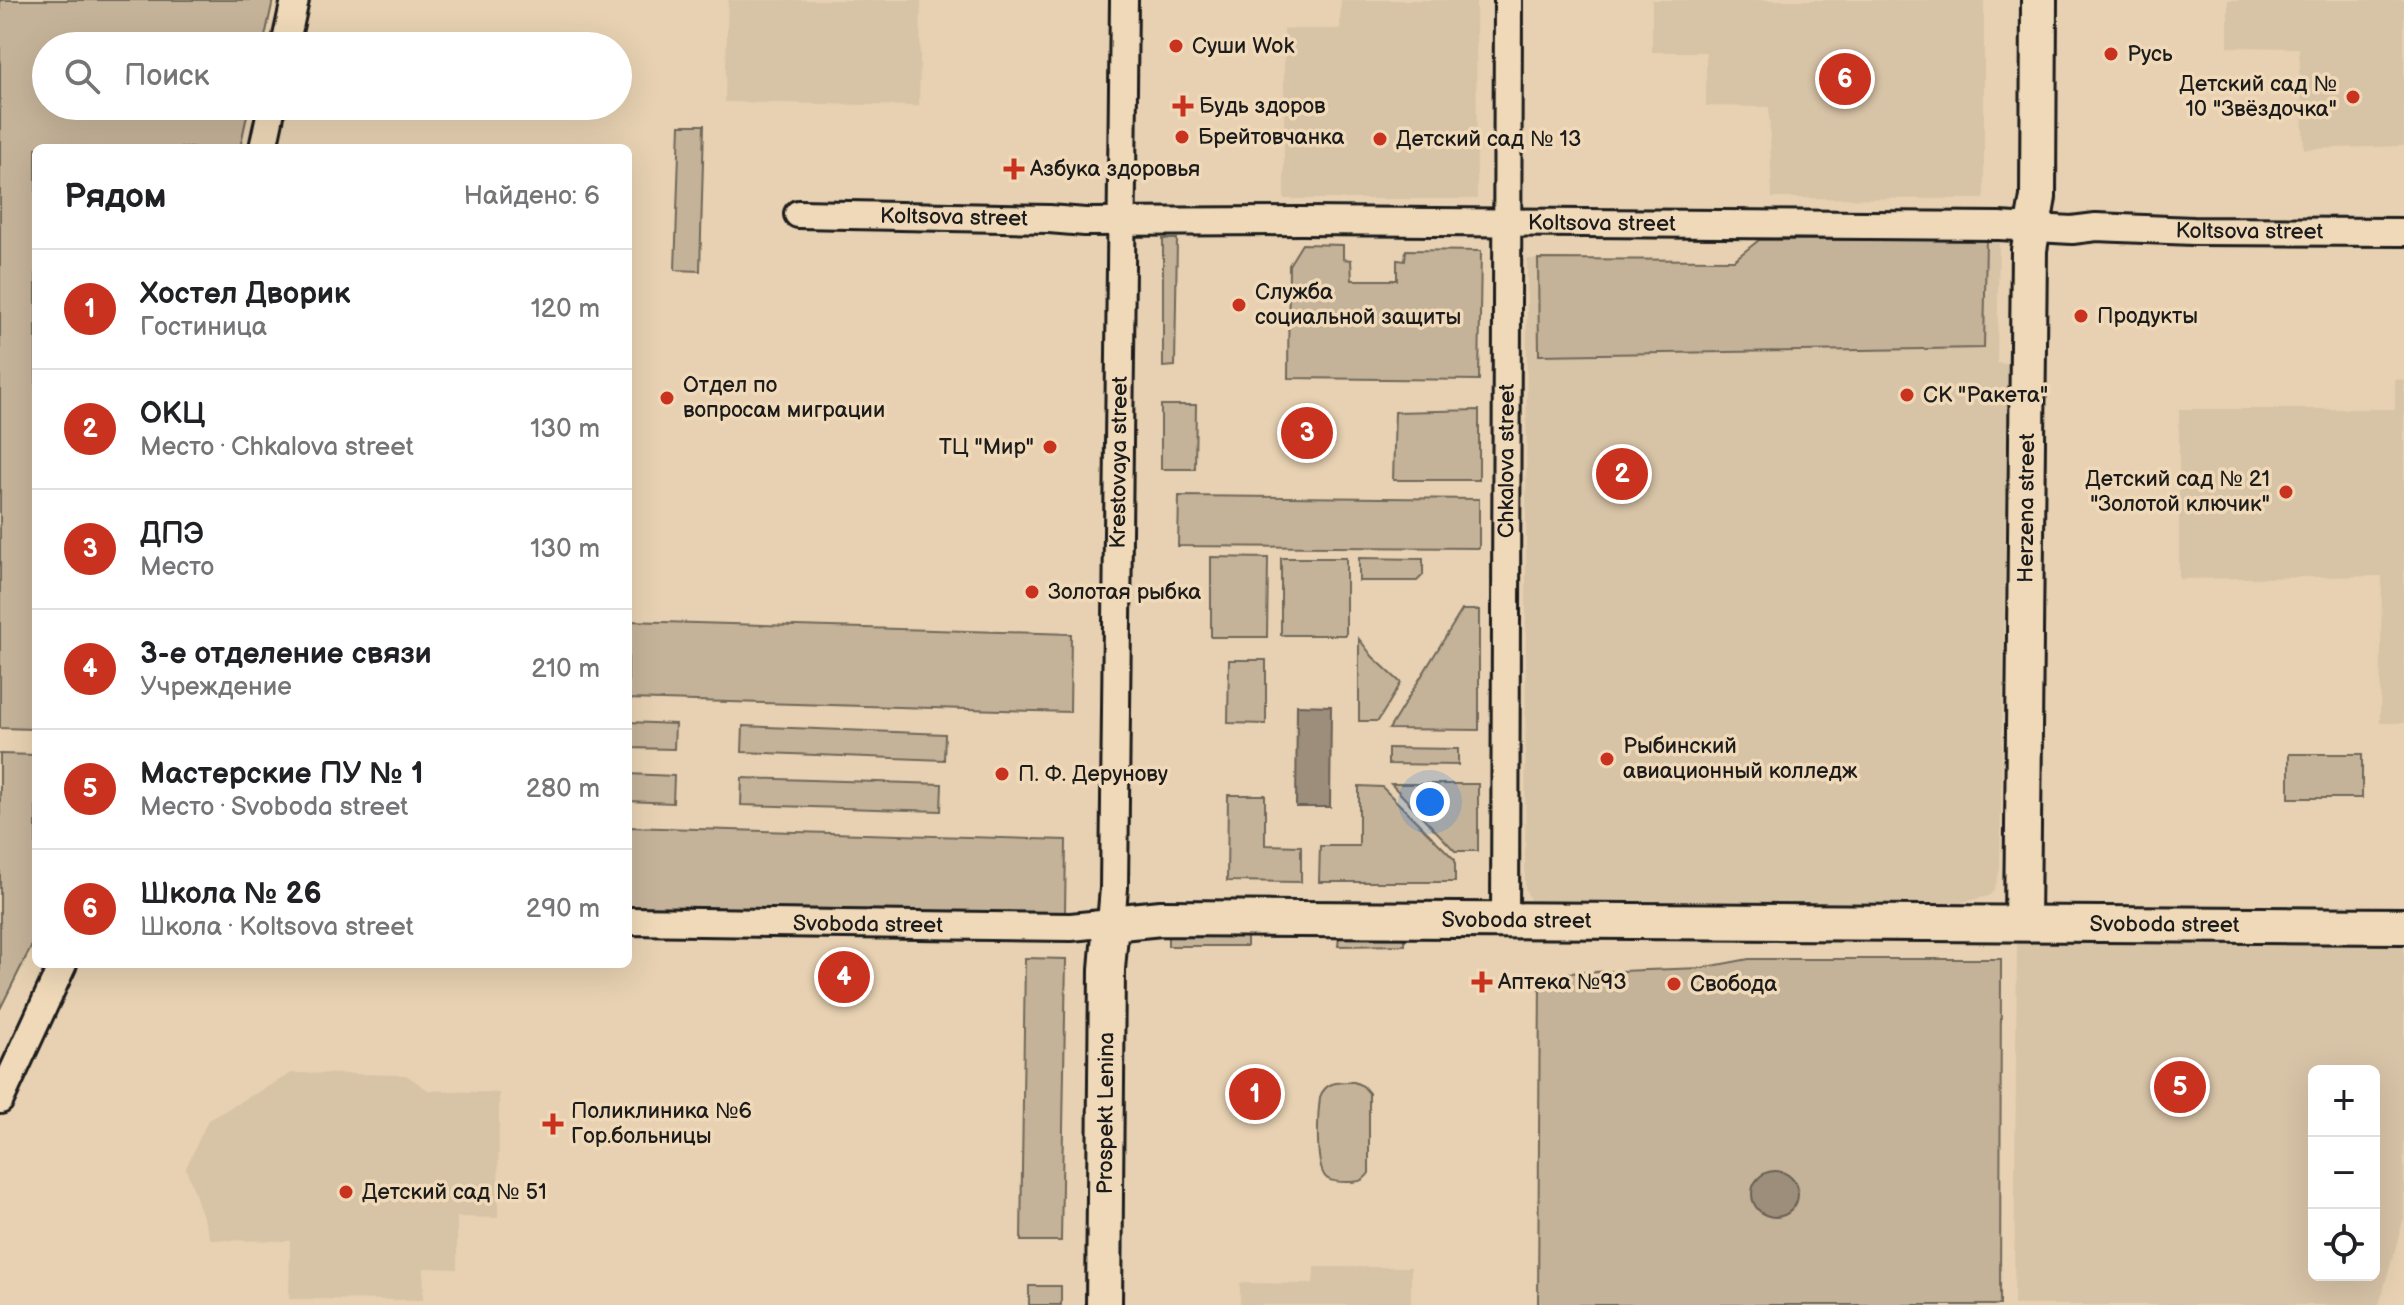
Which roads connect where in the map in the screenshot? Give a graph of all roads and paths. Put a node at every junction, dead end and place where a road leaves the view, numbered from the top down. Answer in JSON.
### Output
{"nodes":[{"id":1,"x":295,"y":0,"type":"edge"},
{"id":2,"x":1124,"y":0,"type":"edge"},
{"id":3,"x":1508,"y":0,"type":"edge"},
{"id":4,"x":2039,"y":0,"type":"edge"},
{"id":5,"x":288,"y":32,"type":"edge"},
{"id":6,"x":269,"y":120,"type":"edge"},
{"id":7,"x":264,"y":144,"type":"edge"},
{"id":8,"x":798,"y":214,"type":"dead end"},
{"id":9,"x":1122,"y":222,"type":"junction"},
{"id":10,"x":1508,"y":223,"type":"junction"},
{"id":11,"x":2033,"y":227,"type":"junction"},
{"id":12,"x":2404,"y":232,"type":"edge"},
{"id":13,"x":632,"y":921,"type":"edge"},
{"id":14,"x":1505,"y":921,"type":"junction"},
{"id":15,"x":2022,"y":922,"type":"junction"},
{"id":16,"x":1111,"y":923,"type":"junction"},
{"id":17,"x":2404,"y":926,"type":"edge"},
{"id":18,"x":61,"y":968,"type":"edge"},
{"id":19,"x":0,"y":1100,"type":"edge"},
{"id":20,"x":1104,"y":1305,"type":"edge"}],
"edges":[{"from":1,"to":5,"type":"street"},
{"from":2,"to":9,"type":"street","name":"Krestovaya street"},
{"from":3,"to":10,"type":"street","name":"Chkalova street"},
{"from":4,"to":11,"type":"main road","name":"Herzena street"},
{"from":6,"to":7,"type":"street"},
{"from":8,"to":9,"type":"street","name":"Koltsova street"},
{"from":9,"to":10,"type":"street","name":"Koltsova street"},
{"from":9,"to":16,"type":"street","name":"Krestovaya street"},
{"from":10,"to":11,"type":"street","name":"Koltsova street"},
{"from":10,"to":14,"type":"street","name":"Chkalova street"},
{"from":11,"to":12,"type":"street","name":"Koltsova street"},
{"from":11,"to":15,"type":"main road","name":"Herzena street"},
{"from":13,"to":16,"type":"street","name":"Svoboda street"},
{"from":14,"to":15,"type":"main road","name":"Svoboda street"},
{"from":14,"to":16,"type":"main road","name":"Svoboda street"},
{"from":15,"to":17,"type":"main road","name":"Svoboda street"},
{"from":16,"to":20,"type":"main road","name":"Prospekt Lenina"},
{"from":18,"to":19,"type":"street"}]}
